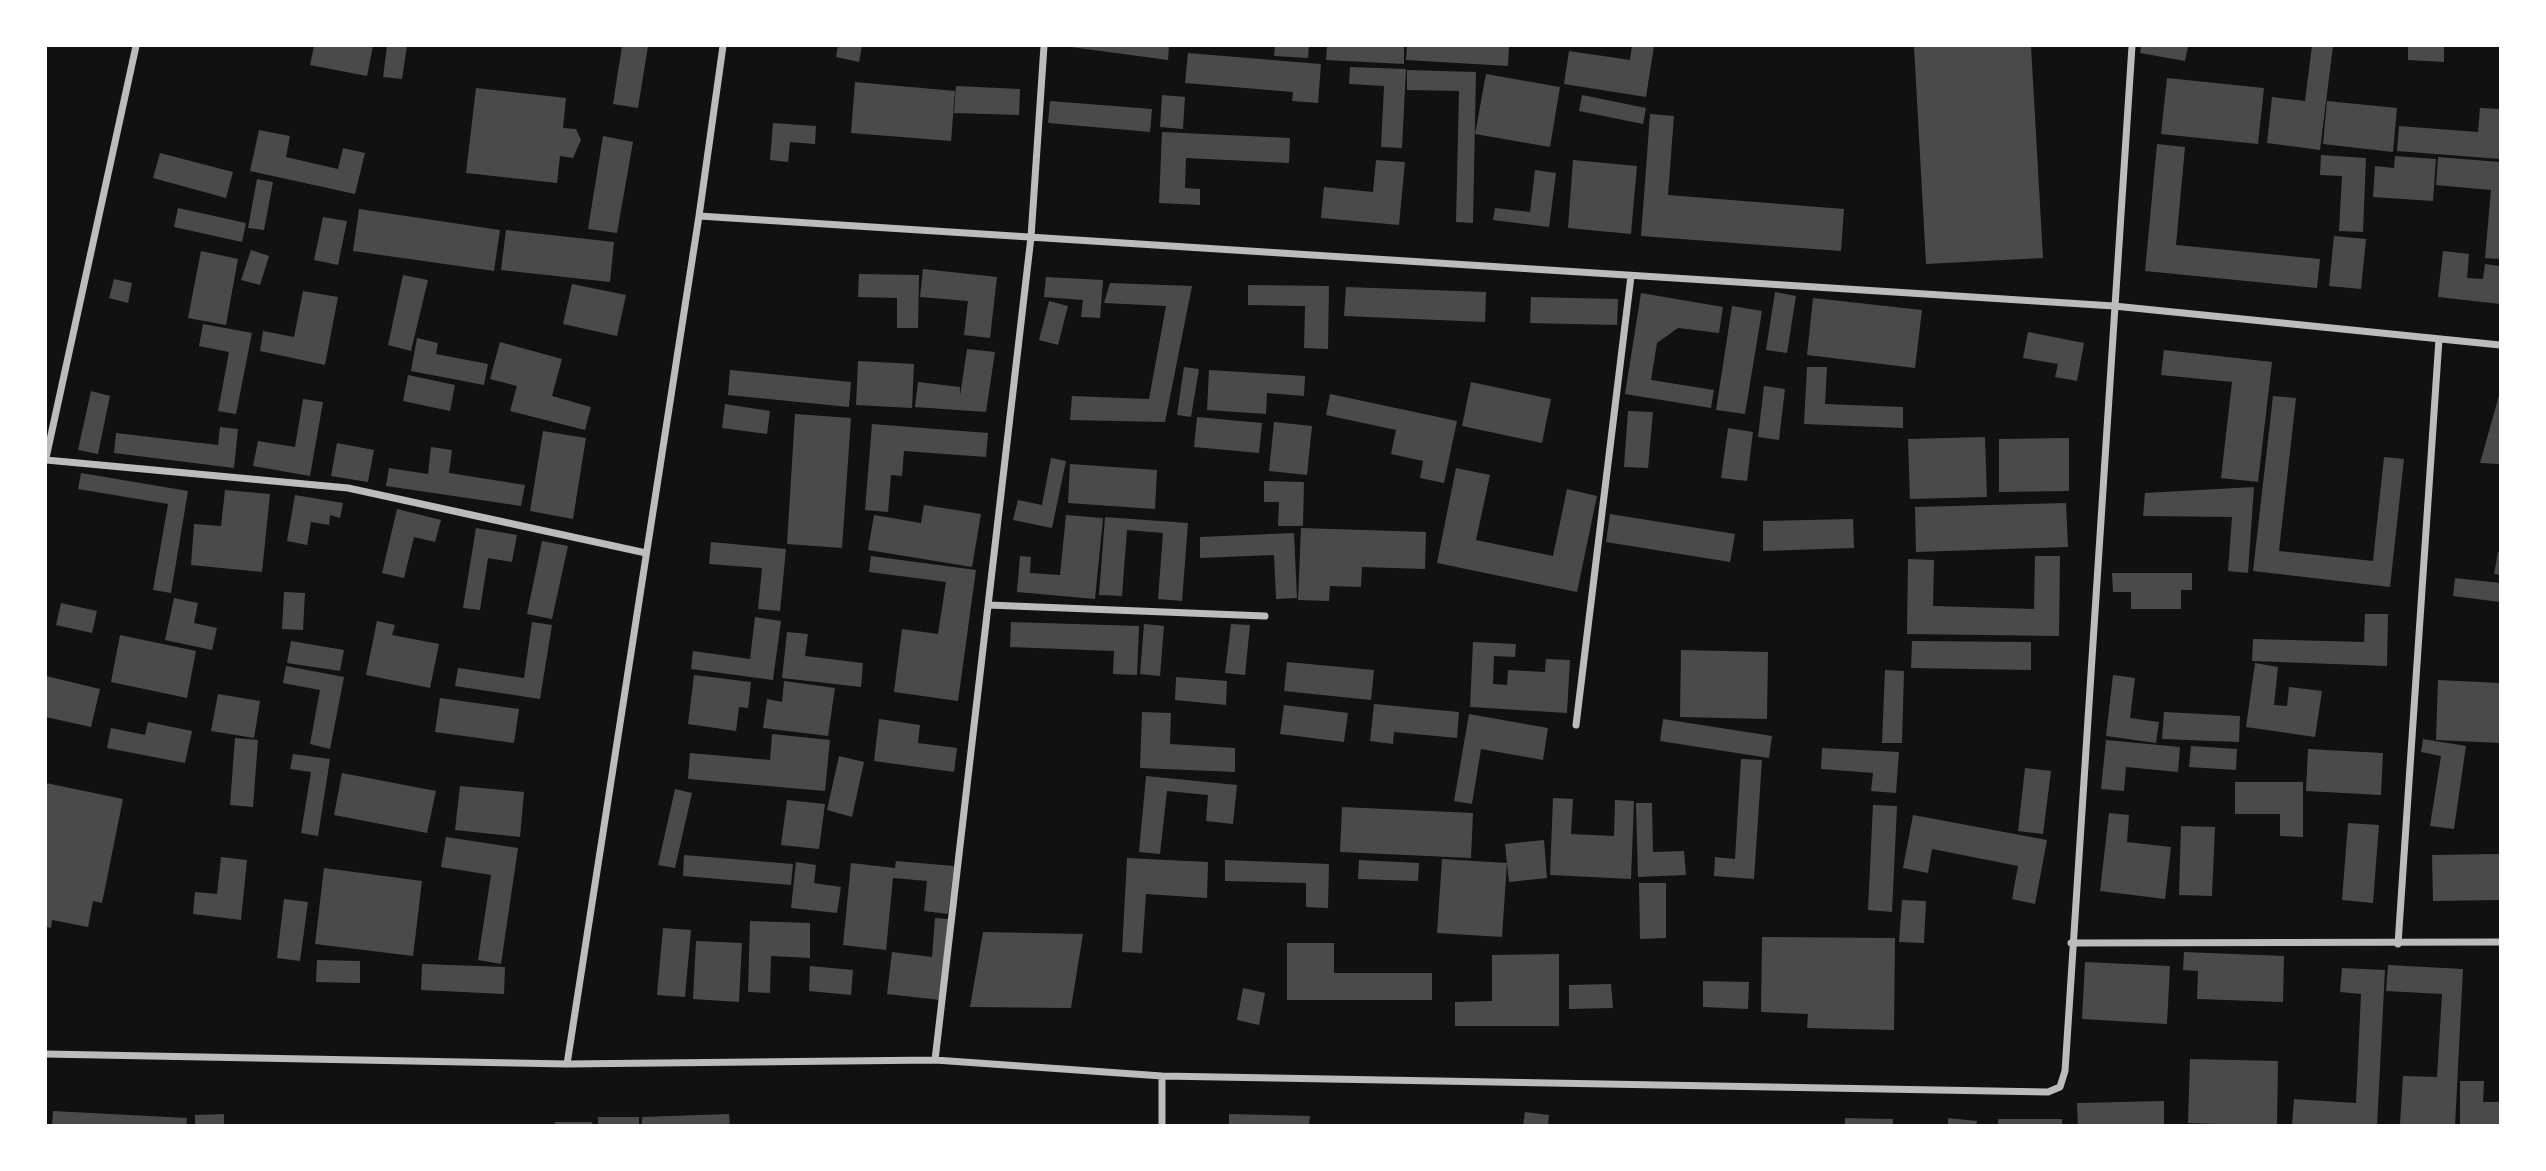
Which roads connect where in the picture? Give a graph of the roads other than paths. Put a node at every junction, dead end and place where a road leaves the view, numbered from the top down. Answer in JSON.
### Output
{"nodes":[{"id":1,"x":136,"y":46,"type":"edge"},
{"id":2,"x":723,"y":46,"type":"edge"},
{"id":3,"x":1044,"y":46,"type":"edge"},
{"id":4,"x":2132,"y":46,"type":"edge"},
{"id":5,"x":699,"y":216,"type":"junction"},
{"id":6,"x":1031,"y":237,"type":"junction"},
{"id":7,"x":1631,"y":276,"type":"junction"},
{"id":8,"x":2114,"y":306,"type":"junction"},
{"id":9,"x":2439,"y":339,"type":"junction"},
{"id":10,"x":2501,"y":345,"type":"edge"},
{"id":11,"x":46,"y":459,"type":"edge"},
{"id":12,"x":646,"y":553,"type":"junction"},
{"id":13,"x":988,"y":605,"type":"junction"},
{"id":14,"x":1265,"y":616,"type":"dead end"},
{"id":15,"x":1576,"y":725,"type":"dead end"},
{"id":16,"x":2501,"y":942,"type":"edge"},
{"id":17,"x":2071,"y":943,"type":"junction"},
{"id":18,"x":2398,"y":944,"type":"junction"},
{"id":19,"x":46,"y":1054,"type":"edge"},
{"id":20,"x":935,"y":1060,"type":"junction"},
{"id":21,"x":566,"y":1064,"type":"junction"},
{"id":22,"x":1162,"y":1076,"type":"junction"},
{"id":23,"x":1162,"y":1125,"type":"edge"}],
"edges":[{"from":1,"to":11,"type":"street"},
{"from":2,"to":5,"type":"street"},
{"from":3,"to":6,"type":"street"},
{"from":4,"to":8,"type":"street"},
{"from":5,"to":6,"type":"street"},
{"from":5,"to":12,"type":"street"},
{"from":6,"to":7,"type":"street"},
{"from":6,"to":13,"type":"street"},
{"from":7,"to":8,"type":"street"},
{"from":7,"to":15,"type":"street"},
{"from":8,"to":9,"type":"street"},
{"from":8,"to":17,"type":"street"},
{"from":9,"to":10,"type":"street"},
{"from":9,"to":18,"type":"street"},
{"from":11,"to":12,"type":"street"},
{"from":12,"to":21,"type":"street"},
{"from":13,"to":14,"type":"street"},
{"from":13,"to":20,"type":"street"},
{"from":16,"to":18,"type":"street"},
{"from":17,"to":18,"type":"street"},
{"from":17,"to":22,"type":"street"},
{"from":19,"to":21,"type":"street"},
{"from":20,"to":21,"type":"street"},
{"from":20,"to":22,"type":"street"},
{"from":22,"to":23,"type":"street"}]}
